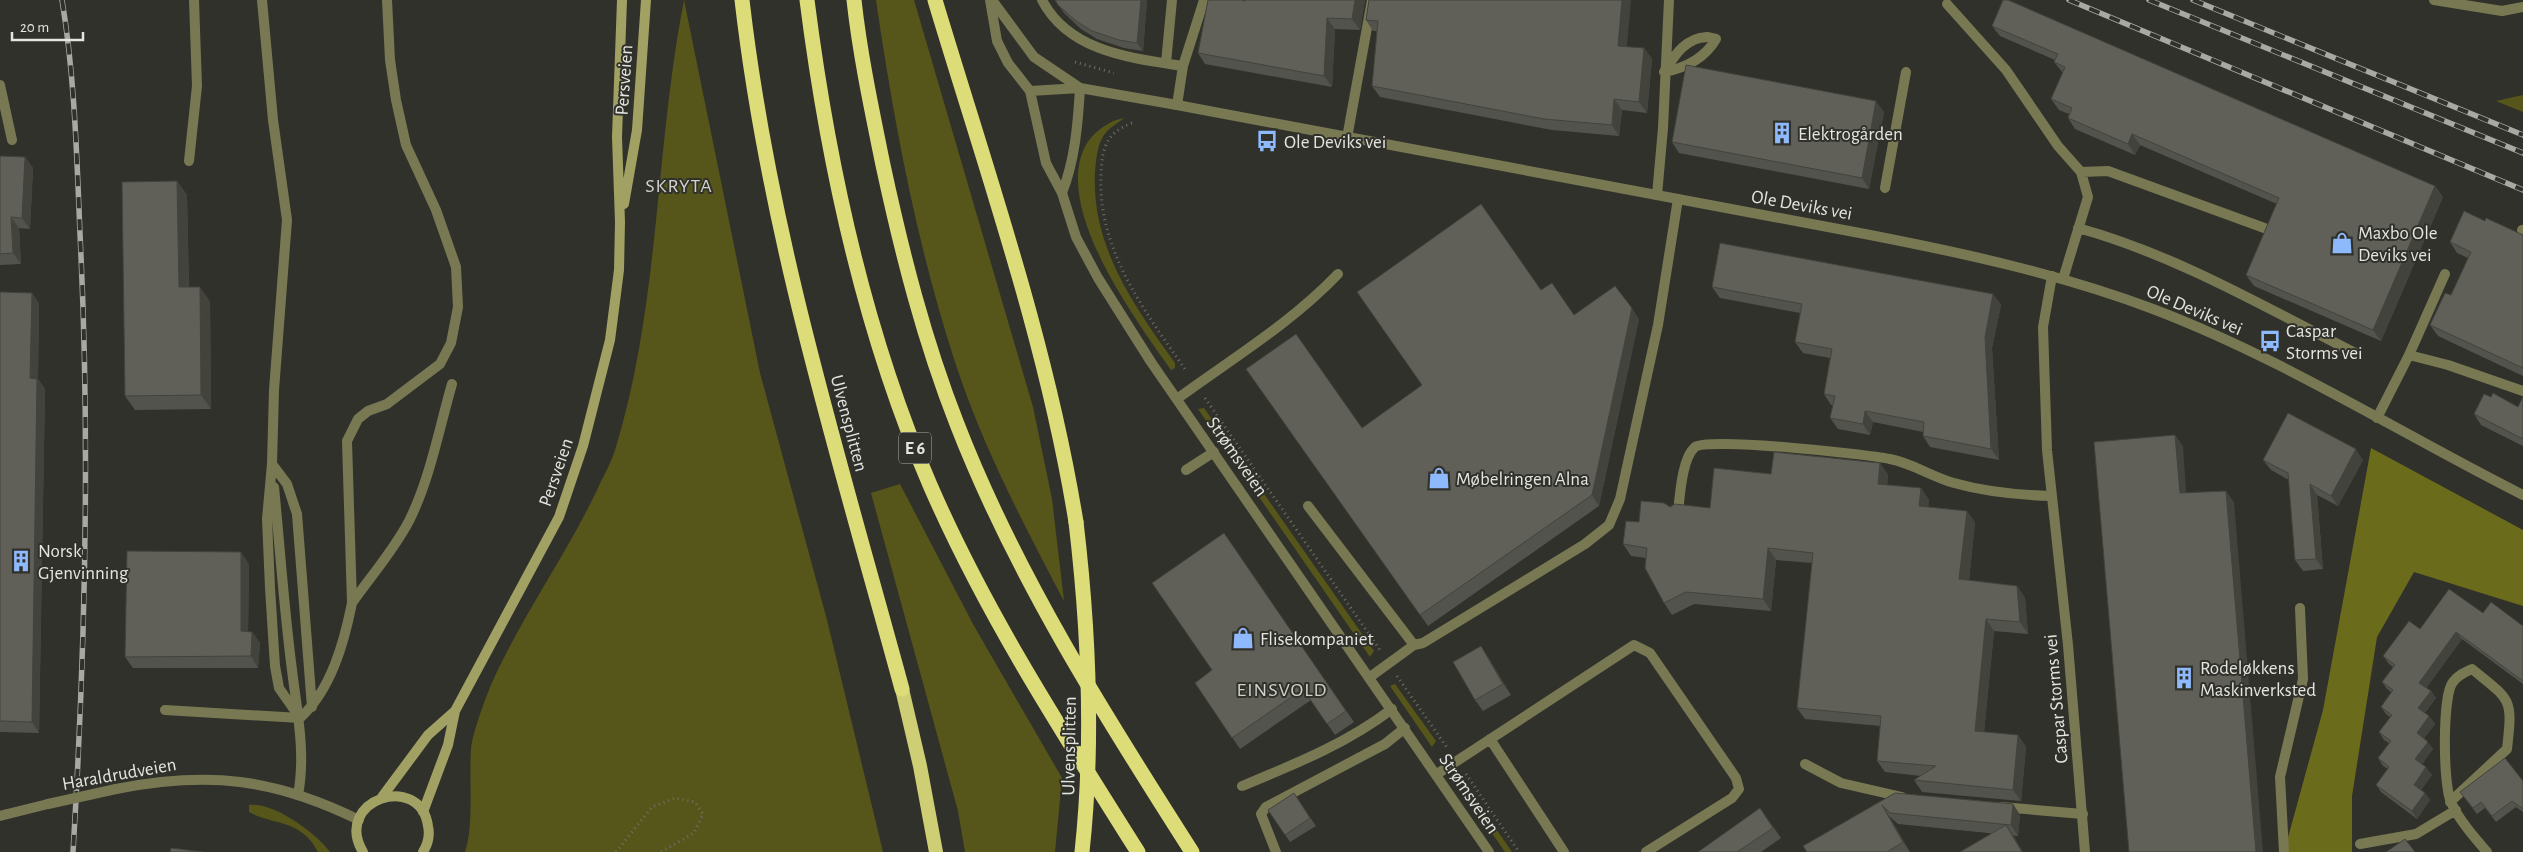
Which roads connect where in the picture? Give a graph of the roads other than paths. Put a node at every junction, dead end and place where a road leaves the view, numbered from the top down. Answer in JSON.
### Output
{"nodes":[{"id":1,"x":194,"y":0,"type":"edge"},
{"id":2,"x":262,"y":0,"type":"edge"},
{"id":3,"x":387,"y":0,"type":"edge"},
{"id":4,"x":622,"y":0,"type":"edge"},
{"id":5,"x":646,"y":0,"type":"edge"},
{"id":6,"x":742,"y":0,"type":"edge"},
{"id":7,"x":807,"y":0,"type":"edge"},
{"id":8,"x":854,"y":0,"type":"edge"},
{"id":9,"x":935,"y":0,"type":"edge"},
{"id":10,"x":991,"y":0,"type":"edge"},
{"id":11,"x":1042,"y":0,"type":"edge"},
{"id":12,"x":1172,"y":0,"type":"edge"},
{"id":13,"x":1204,"y":0,"type":"edge"},
{"id":14,"x":1372,"y":0,"type":"edge"},
{"id":15,"x":1669,"y":0,"type":"edge"},
{"id":16,"x":2434,"y":0,"type":"edge"},
{"id":17,"x":1948,"y":4,"type":"dead end"},
{"id":18,"x":2523,"y":7,"type":"edge"},
{"id":19,"x":1166,"y":63,"type":"junction"},
{"id":20,"x":1183,"y":66,"type":"junction"},
{"id":21,"x":1664,"y":72,"type":"junction"},
{"id":22,"x":1906,"y":72,"type":"dead end"},
{"id":23,"x":0,"y":85,"type":"edge"},
{"id":24,"x":1080,"y":88,"type":"junction"},
{"id":25,"x":1030,"y":91,"type":"junction"},
{"id":26,"x":1177,"y":105,"type":"junction"},
{"id":27,"x":1347,"y":138,"type":"junction"},
{"id":28,"x":12,"y":140,"type":"dead end"},
{"id":29,"x":190,"y":161,"type":"dead end"},
{"id":30,"x":2081,"y":172,"type":"junction"},
{"id":31,"x":1885,"y":188,"type":"dead end"},
{"id":32,"x":1062,"y":193,"type":"junction"},
{"id":33,"x":1657,"y":195,"type":"junction"},
{"id":34,"x":1678,"y":199,"type":"junction"},
{"id":35,"x":620,"y":222,"type":"junction"},
{"id":36,"x":2078,"y":228,"type":"junction"},
{"id":37,"x":2267,"y":229,"type":"edge"},
{"id":38,"x":1338,"y":274,"type":"dead end"},
{"id":39,"x":2445,"y":274,"type":"dead end"},
{"id":40,"x":2052,"y":276,"type":"junction"},
{"id":41,"x":2063,"y":279,"type":"junction"},
{"id":42,"x":2355,"y":353,"type":"dead end"},
{"id":43,"x":2409,"y":355,"type":"junction"},
{"id":44,"x":452,"y":384,"type":"dead end"},
{"id":45,"x":2523,"y":392,"type":"edge"},
{"id":46,"x":1177,"y":398,"type":"junction"},
{"id":47,"x":2377,"y":418,"type":"junction"},
{"id":48,"x":1214,"y":452,"type":"junction"},
{"id":49,"x":272,"y":464,"type":"junction"},
{"id":50,"x":1186,"y":470,"type":"dead end"},
{"id":51,"x":2051,"y":496,"type":"junction"},
{"id":52,"x":2523,"y":496,"type":"edge"},
{"id":53,"x":1308,"y":506,"type":"dead end"},
{"id":54,"x":1678,"y":512,"type":"edge"},
{"id":55,"x":352,"y":603,"type":"junction"},
{"id":56,"x":2300,"y":608,"type":"dead end"},
{"id":57,"x":1414,"y":645,"type":"junction"},
{"id":58,"x":1370,"y":677,"type":"junction"},
{"id":59,"x":902,"y":689,"type":"joint"},
{"id":60,"x":312,"y":707,"type":"junction"},
{"id":61,"x":1392,"y":709,"type":"junction"},
{"id":62,"x":165,"y":710,"type":"dead end"},
{"id":63,"x":455,"y":711,"type":"junction"},
{"id":64,"x":300,"y":718,"type":"junction"},
{"id":65,"x":1405,"y":728,"type":"junction"},
{"id":66,"x":1490,"y":739,"type":"junction"},
{"id":67,"x":1805,"y":764,"type":"dead end"},
{"id":68,"x":1437,"y":774,"type":"junction"},
{"id":69,"x":1242,"y":786,"type":"dead end"},
{"id":70,"x":298,"y":795,"type":"junction"},
{"id":71,"x":382,"y":797,"type":"junction"},
{"id":72,"x":1916,"y":799,"type":"edge"},
{"id":73,"x":1989,"y":806,"type":"edge"},
{"id":74,"x":2453,"y":806,"type":"junction"},
{"id":75,"x":423,"y":812,"type":"junction"},
{"id":76,"x":2083,"y":814,"type":"junction"},
{"id":77,"x":0,"y":816,"type":"edge"},
{"id":78,"x":358,"y":820,"type":"junction"},
{"id":79,"x":2360,"y":844,"type":"dead end"},
{"id":80,"x":363,"y":852,"type":"edge"},
{"id":81,"x":423,"y":852,"type":"edge"},
{"id":82,"x":936,"y":852,"type":"edge"},
{"id":83,"x":1082,"y":852,"type":"edge"},
{"id":84,"x":1138,"y":852,"type":"edge"},
{"id":85,"x":1192,"y":852,"type":"edge"},
{"id":86,"x":1276,"y":852,"type":"edge"},
{"id":87,"x":1489,"y":852,"type":"edge"},
{"id":88,"x":1564,"y":852,"type":"edge"},
{"id":89,"x":1646,"y":852,"type":"edge"},
{"id":90,"x":2085,"y":852,"type":"edge"},
{"id":91,"x":2284,"y":852,"type":"edge"},
{"id":92,"x":2487,"y":852,"type":"edge"}],
"edges":[{"from":1,"to":29,"type":"street"},
{"from":2,"to":49,"type":"street"},
{"from":3,"to":55,"type":"street"},
{"from":4,"to":35,"type":"main road","name":"Persveien"},
{"from":5,"to":35,"type":"main road","name":"Persveien"},
{"from":6,"to":59,"type":"highway","name":"Ulvensplitten"},
{"from":7,"to":84,"type":"highway","number":"E 6"},
{"from":8,"to":85,"type":"highway","number":"E 6"},
{"from":9,"to":83,"type":"highway","name":"Ulvensplitten","bridge":true},
{"from":10,"to":24,"type":"street"},
{"from":10,"to":25,"type":"street"},
{"from":11,"to":19,"type":"street"},
{"from":12,"to":19,"type":"street"},
{"from":13,"to":20,"type":"street"},
{"from":14,"to":27,"type":"street"},
{"from":15,"to":21,"type":"street"},
{"from":16,"to":18,"type":"street"},
{"from":17,"to":30,"type":"street"},
{"from":19,"to":20,"type":"street"},
{"from":20,"to":26,"type":"street"},
{"from":21,"to":21,"type":"street"},
{"from":21,"to":33,"type":"street"},
{"from":22,"to":31,"type":"street"},
{"from":23,"to":28,"type":"street"},
{"from":24,"to":25,"type":"street","name":"Ole Deviks vei"},
{"from":24,"to":26,"type":"street","name":"Ole Deviks vei"},
{"from":24,"to":32,"type":"street"},
{"from":25,"to":32,"type":"street","name":"Strømsveien"},
{"from":26,"to":27,"type":"street","name":"Ole Deviks vei"},
{"from":27,"to":33,"type":"street","name":"Ole Deviks vei"},
{"from":30,"to":36,"type":"street"},
{"from":30,"to":37,"type":"street"},
{"from":32,"to":46,"type":"street","name":"Strømsveien"},
{"from":33,"to":34,"type":"street","name":"Ole Deviks vei"},
{"from":34,"to":40,"type":"street","name":"Ole Deviks vei"},
{"from":34,"to":57,"type":"street"},
{"from":35,"to":63,"type":"main road","name":"Persveien"},
{"from":36,"to":41,"type":"street"},
{"from":36,"to":42,"type":"street"},
{"from":38,"to":46,"type":"street"},
{"from":39,"to":43,"type":"street"},
{"from":40,"to":41,"type":"street","name":"Ole Deviks vei"},
{"from":40,"to":51,"type":"street","name":"Caspar Storms vei"},
{"from":41,"to":47,"type":"street","name":"Ole Deviks vei"},
{"from":43,"to":45,"type":"street"},
{"from":43,"to":47,"type":"street"},
{"from":44,"to":55,"type":"street"},
{"from":46,"to":48,"type":"street","name":"Strømsveien"},
{"from":47,"to":52,"type":"street","name":"Ole Deviks vei"},
{"from":48,"to":50,"type":"street"},
{"from":48,"to":58,"type":"street","name":"Strømsveien"},
{"from":49,"to":60,"type":"street"},
{"from":49,"to":64,"type":"street"},
{"from":49,"to":64,"type":"street"},
{"from":51,"to":54,"type":"street"},
{"from":51,"to":76,"type":"street","name":"Caspar Storms vei"},
{"from":53,"to":57,"type":"street"},
{"from":55,"to":60,"type":"street"},
{"from":56,"to":91,"type":"street"},
{"from":57,"to":58,"type":"street"},
{"from":58,"to":61,"type":"street","name":"Strømsveien"},
{"from":59,"to":82,"type":"highway","name":"Ulvensplitten"},
{"from":60,"to":64,"type":"street"},
{"from":61,"to":65,"type":"street","name":"Strømsveien"},
{"from":61,"to":69,"type":"street"},
{"from":62,"to":64,"type":"street"},
{"from":63,"to":71,"type":"main road","name":"Persveien"},
{"from":63,"to":75,"type":"main road","name":"Persveien"},
{"from":64,"to":70,"type":"street"},
{"from":65,"to":68,"type":"street","name":"Strømsveien"},
{"from":65,"to":86,"type":"street"},
{"from":66,"to":68,"type":"street"},
{"from":66,"to":88,"type":"street"},
{"from":66,"to":89,"type":"street"},
{"from":67,"to":72,"type":"street"},
{"from":68,"to":87,"type":"street","name":"Strømsveien"},
{"from":70,"to":77,"type":"street","name":"Haraldrudveien","bridge":true},
{"from":70,"to":78,"type":"street","name":"Haraldrudveien"},
{"from":71,"to":75,"type":"main road"},
{"from":71,"to":78,"type":"main road","name":"Persveien"},
{"from":73,"to":76,"type":"street"},
{"from":74,"to":74,"type":"street"},
{"from":74,"to":79,"type":"street"},
{"from":74,"to":92,"type":"street"},
{"from":75,"to":81,"type":"main road"},
{"from":76,"to":90,"type":"street","name":"Caspar Storms vei"},
{"from":78,"to":80,"type":"main road"}]}
